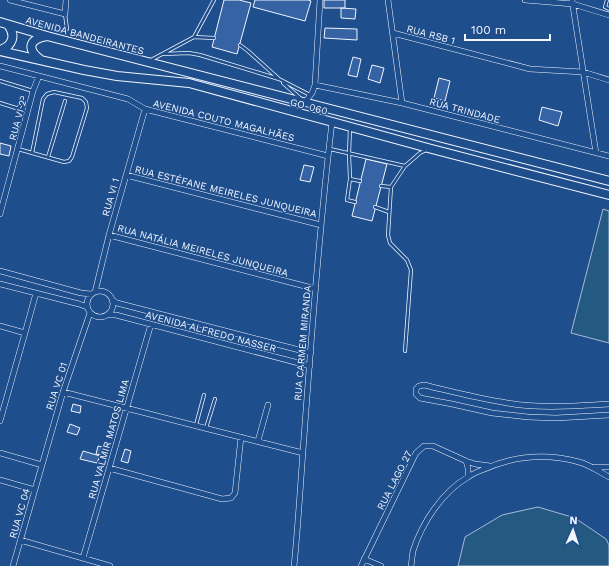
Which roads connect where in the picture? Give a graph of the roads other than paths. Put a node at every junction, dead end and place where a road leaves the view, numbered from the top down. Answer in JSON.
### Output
{"nodes":[{"id":1,"x":10,"y":0,"type":"edge"},
{"id":2,"x":66,"y":0,"type":"edge"},
{"id":3,"x":214,"y":0,"type":"edge"},
{"id":4,"x":320,"y":0,"type":"edge"},
{"id":5,"x":388,"y":0,"type":"edge"},
{"id":6,"x":528,"y":0,"type":"edge"},
{"id":7,"x":607,"y":0,"type":"edge"},
{"id":8,"x":573,"y":2,"type":"edge"},
{"id":9,"x":609,"y":9,"type":"edge"},
{"id":10,"x":65,"y":14,"type":"junction"},
{"id":11,"x":609,"y":15,"type":"edge"},
{"id":12,"x":4,"y":24,"type":"edge"},
{"id":13,"x":67,"y":28,"type":"dead end"},
{"id":14,"x":393,"y":33,"type":"junction"},
{"id":15,"x":47,"y":36,"type":"junction"},
{"id":16,"x":194,"y":37,"type":"junction"},
{"id":17,"x":214,"y":38,"type":"dead end"},
{"id":18,"x":240,"y":45,"type":"dead end"},
{"id":19,"x":0,"y":51,"type":"edge"},
{"id":20,"x":163,"y":54,"type":"junction"},
{"id":21,"x":42,"y":61,"type":"junction"},
{"id":22,"x":149,"y":62,"type":"junction"},
{"id":23,"x":0,"y":66,"type":"edge"},
{"id":24,"x":583,"y":72,"type":"junction"},
{"id":25,"x":39,"y":76,"type":"junction"},
{"id":26,"x":279,"y":79,"type":"junction"},
{"id":27,"x":609,"y":80,"type":"edge"},
{"id":28,"x":0,"y":81,"type":"edge"},
{"id":29,"x":315,"y":85,"type":"junction"},
{"id":30,"x":33,"y":91,"type":"junction"},
{"id":31,"x":310,"y":95,"type":"junction"},
{"id":32,"x":22,"y":98,"type":"dead end"},
{"id":33,"x":65,"y":101,"type":"dead end"},
{"id":34,"x":305,"y":102,"type":"junction"},
{"id":35,"x":0,"y":103,"type":"edge"},
{"id":36,"x":402,"y":103,"type":"junction"},
{"id":37,"x":145,"y":109,"type":"junction"},
{"id":38,"x":332,"y":122,"type":"junction"},
{"id":39,"x":350,"y":127,"type":"junction"},
{"id":40,"x":329,"y":148,"type":"junction"},
{"id":41,"x":428,"y":148,"type":"junction"},
{"id":42,"x":18,"y":149,"type":"junction"},
{"id":43,"x":32,"y":153,"type":"junction"},
{"id":44,"x":596,"y":153,"type":"junction"},
{"id":45,"x":349,"y":154,"type":"junction"},
{"id":46,"x":328,"y":156,"type":"junction"},
{"id":47,"x":609,"y":156,"type":"edge"},
{"id":48,"x":48,"y":158,"type":"junction"},
{"id":49,"x":405,"y":166,"type":"junction"},
{"id":50,"x":126,"y":175,"type":"junction"},
{"id":51,"x":350,"y":179,"type":"junction"},
{"id":52,"x":360,"y":181,"type":"dead end"},
{"id":53,"x":609,"y":181,"type":"edge"},
{"id":54,"x":381,"y":186,"type":"dead end"},
{"id":55,"x":391,"y":187,"type":"junction"},
{"id":56,"x":609,"y":194,"type":"edge"},
{"id":57,"x":355,"y":202,"type":"dead end"},
{"id":58,"x":376,"y":208,"type":"dead end"},
{"id":59,"x":389,"y":212,"type":"junction"},
{"id":60,"x":0,"y":214,"type":"edge"},
{"id":61,"x":321,"y":225,"type":"junction"},
{"id":62,"x":109,"y":235,"type":"junction"},
{"id":63,"x":0,"y":271,"type":"edge"},
{"id":64,"x":0,"y":284,"type":"edge"},
{"id":65,"x":51,"y":285,"type":"junction"},
{"id":66,"x":316,"y":289,"type":"junction"},
{"id":67,"x":36,"y":293,"type":"junction"},
{"id":68,"x":93,"y":293,"type":"junction"},
{"id":69,"x":48,"y":296,"type":"junction"},
{"id":70,"x":112,"y":300,"type":"junction"},
{"id":71,"x":87,"y":307,"type":"junction"},
{"id":72,"x":90,"y":313,"type":"junction"},
{"id":73,"x":108,"y":315,"type":"junction"},
{"id":74,"x":151,"y":324,"type":"junction"},
{"id":75,"x":0,"y":326,"type":"edge"},
{"id":76,"x":25,"y":333,"type":"junction"},
{"id":77,"x":405,"y":351,"type":"dead end"},
{"id":78,"x":311,"y":353,"type":"junction"},
{"id":79,"x":310,"y":366,"type":"junction"},
{"id":80,"x":63,"y":392,"type":"junction"},
{"id":81,"x":204,"y":395,"type":"dead end"},
{"id":82,"x":215,"y":399,"type":"dead end"},
{"id":83,"x":609,"y":404,"type":"edge"},
{"id":84,"x":268,"y":405,"type":"dead end"},
{"id":85,"x":127,"y":407,"type":"junction"},
{"id":86,"x":609,"y":415,"type":"edge"},
{"id":87,"x":0,"y":421,"type":"edge"},
{"id":88,"x":196,"y":426,"type":"junction"},
{"id":89,"x":206,"y":428,"type":"junction"},
{"id":90,"x":241,"y":437,"type":"junction"},
{"id":91,"x":258,"y":441,"type":"junction"},
{"id":92,"x":0,"y":453,"type":"edge"},
{"id":93,"x":303,"y":453,"type":"junction"},
{"id":94,"x":466,"y":461,"type":"junction"},
{"id":95,"x":42,"y":465,"type":"junction"},
{"id":96,"x":491,"y":466,"type":"junction"},
{"id":97,"x":591,"y":467,"type":"junction"},
{"id":98,"x":609,"y":467,"type":"edge"},
{"id":99,"x":109,"y":468,"type":"junction"},
{"id":100,"x":468,"y":477,"type":"junction"},
{"id":101,"x":609,"y":477,"type":"edge"},
{"id":102,"x":0,"y":480,"type":"edge"},
{"id":103,"x":34,"y":490,"type":"junction"},
{"id":104,"x":20,"y":540,"type":"junction"},
{"id":105,"x":83,"y":558,"type":"junction"},
{"id":106,"x":364,"y":559,"type":"junction"},
{"id":107,"x":13,"y":566,"type":"edge"},
{"id":108,"x":110,"y":566,"type":"edge"},
{"id":109,"x":294,"y":566,"type":"edge"},
{"id":110,"x":361,"y":566,"type":"edge"},
{"id":111,"x":381,"y":566,"type":"edge"},
{"id":112,"x":411,"y":566,"type":"edge"}],
"edges":[{"from":1,"to":10,"type":"street"},
{"from":2,"to":10,"type":"street"},
{"from":3,"to":16,"type":"lane"},
{"from":4,"to":29,"type":"street"},
{"from":5,"to":14,"type":"street"},
{"from":6,"to":8,"type":"street"},
{"from":7,"to":9,"type":"lane"},
{"from":8,"to":11,"type":"street"},
{"from":8,"to":24,"type":"street"},
{"from":10,"to":13,"type":"lane"},
{"from":12,"to":15,"type":"main road","name":"AVENIDA BANDEIRANTES","number":"GO-060"},
{"from":12,"to":19,"type":"main road"},
{"from":14,"to":24,"type":"street","name":"RUA RSB 1"},
{"from":14,"to":36,"type":"street"},
{"from":15,"to":21,"type":"main road"},
{"from":15,"to":22,"type":"main road","name":"AVENIDA BANDEIRANTES","number":"GO-060"},
{"from":16,"to":17,"type":"lane"},
{"from":16,"to":20,"type":"lane","name":"AVENIDA BANDEIRANTES"},
{"from":18,"to":26,"type":"lane"},
{"from":19,"to":21,"type":"main road","name":"GO-060","number":"GO-060"},
{"from":20,"to":22,"type":"lane","name":"AVENIDA BANDEIRANTES"},
{"from":20,"to":26,"type":"lane"},
{"from":21,"to":38,"type":"main road","name":"GO-060","number":"GO-060"},
{"from":22,"to":34,"type":"main road","name":"GO-060","number":"GO-060"},
{"from":23,"to":25,"type":"street","name":"AVENIDA COUTO MAGALHÃES"},
{"from":24,"to":27,"type":"street","name":"RUA RSB 1"},
{"from":24,"to":44,"type":"street"},
{"from":25,"to":30,"type":"street","name":"RUA VI 2"},
{"from":25,"to":37,"type":"street","name":"AVENIDA COUTO MAGALHÃES"},
{"from":26,"to":31,"type":"lane"},
{"from":26,"to":34,"type":"lane"},
{"from":28,"to":30,"type":"lane"},
{"from":29,"to":31,"type":"street"},
{"from":29,"to":36,"type":"street","name":"RUA TRINDADE"},
{"from":30,"to":42,"type":"street","name":"RUA VI 2"},
{"from":31,"to":34,"type":"street"},
{"from":32,"to":35,"type":"lane"},
{"from":33,"to":48,"type":"lane"},
{"from":34,"to":53,"type":"main road","name":"GO-060","number":"GO-060"},
{"from":36,"to":44,"type":"street","name":"RUA TRINDADE"},
{"from":37,"to":46,"type":"street","name":"AVENIDA COUTO MAGALHÃES"},
{"from":37,"to":50,"type":"street","name":"RUA VI 1"},
{"from":38,"to":39,"type":"main road","name":"GO-060","number":"GO-060"},
{"from":38,"to":40,"type":"street","name":"RUA CARMEM MIRANDA"},
{"from":39,"to":41,"type":"main road","name":"GO-060","number":"GO-060"},
{"from":39,"to":45,"type":"lane"},
{"from":40,"to":45,"type":"lane"},
{"from":40,"to":46,"type":"street","name":"RUA CARMEM MIRANDA"},
{"from":41,"to":49,"type":"lane"},
{"from":41,"to":56,"type":"main road","name":"GO-060","number":"GO-060"},
{"from":42,"to":43,"type":"lane"},
{"from":42,"to":60,"type":"street","name":"RUA VI 2"},
{"from":43,"to":48,"type":"lane"},
{"from":43,"to":48,"type":"lane"},
{"from":44,"to":47,"type":"street","name":"RUA TRINDADE"},
{"from":45,"to":49,"type":"lane"},
{"from":45,"to":51,"type":"lane"},
{"from":46,"to":61,"type":"street","name":"RUA CARMEM MIRANDA"},
{"from":49,"to":55,"type":"lane"},
{"from":50,"to":61,"type":"street","name":"RUA ESTÉFANE MEIRELES JUNQUEIRA"},
{"from":50,"to":62,"type":"street","name":"RUA VI 1"},
{"from":51,"to":52,"type":"lane"},
{"from":51,"to":57,"type":"lane"},
{"from":54,"to":55,"type":"lane"},
{"from":55,"to":59,"type":"lane"},
{"from":58,"to":59,"type":"lane"},
{"from":59,"to":77,"type":"lane"},
{"from":61,"to":66,"type":"street","name":"RUA CARMEM MIRANDA"},
{"from":62,"to":66,"type":"street","name":"RUA NATÁLIA MEIRELES JUNQUEIRA"},
{"from":62,"to":68,"type":"street","name":"RUA VI 1"},
{"from":63,"to":65,"type":"street"},
{"from":64,"to":67,"type":"street"},
{"from":65,"to":68,"type":"street"},
{"from":65,"to":69,"type":"street"},
{"from":66,"to":78,"type":"street","name":"RUA CARMEM MIRANDA"},
{"from":67,"to":69,"type":"street"},
{"from":67,"to":76,"type":"street"},
{"from":68,"to":70,"type":"street"},
{"from":68,"to":71,"type":"street"},
{"from":69,"to":71,"type":"street"},
{"from":70,"to":73,"type":"street"},
{"from":70,"to":78,"type":"street","name":"AVENIDA ALFREDO NASSER"},
{"from":71,"to":72,"type":"street"},
{"from":72,"to":73,"type":"street"},
{"from":72,"to":80,"type":"street","name":"RUA VC 01"},
{"from":73,"to":74,"type":"street","name":"AVENIDA ALFREDO NASSER"},
{"from":74,"to":79,"type":"street","name":"AVENIDA ALFREDO NASSER"},
{"from":74,"to":85,"type":"street","name":"RUA VALMIR MATOS LIMA"},
{"from":75,"to":76,"type":"street"},
{"from":76,"to":87,"type":"street"},
{"from":78,"to":79,"type":"street","name":"RUA CARMEM MIRANDA"},
{"from":79,"to":93,"type":"street","name":"RUA CARMEM MIRANDA"},
{"from":80,"to":85,"type":"street"},
{"from":80,"to":95,"type":"street","name":"RUA VC 01"},
{"from":81,"to":88,"type":"lane"},
{"from":82,"to":89,"type":"lane"},
{"from":83,"to":86,"type":"street"},
{"from":84,"to":91,"type":"street"},
{"from":85,"to":88,"type":"street"},
{"from":85,"to":99,"type":"street","name":"RUA VALMIR MATOS LIMA"},
{"from":88,"to":89,"type":"street"},
{"from":89,"to":90,"type":"street"},
{"from":90,"to":91,"type":"street"},
{"from":90,"to":99,"type":"street"},
{"from":91,"to":93,"type":"street"},
{"from":92,"to":95,"type":"street"},
{"from":93,"to":109,"type":"street","name":"RUA CARMEM MIRANDA"},
{"from":94,"to":96,"type":"street","name":"RUA LAGO 27"},
{"from":94,"to":100,"type":"street"},
{"from":94,"to":106,"type":"street","name":"RUA LAGO 27"},
{"from":95,"to":103,"type":"street","name":"RUA VC 04"},
{"from":96,"to":97,"type":"street"},
{"from":96,"to":100,"type":"street"},
{"from":97,"to":98,"type":"street"},
{"from":97,"to":101,"type":"street"},
{"from":99,"to":105,"type":"street","name":"RUA VALMIR MATOS LIMA"},
{"from":100,"to":112,"type":"street"},
{"from":102,"to":103,"type":"street","name":"RUA VC 04"},
{"from":103,"to":104,"type":"street","name":"RUA VC 04"},
{"from":104,"to":105,"type":"street"},
{"from":104,"to":107,"type":"street","name":"RUA VC 04"},
{"from":105,"to":108,"type":"street"},
{"from":106,"to":110,"type":"street","name":"RUA LAGO 27"},
{"from":106,"to":111,"type":"street"}]}
